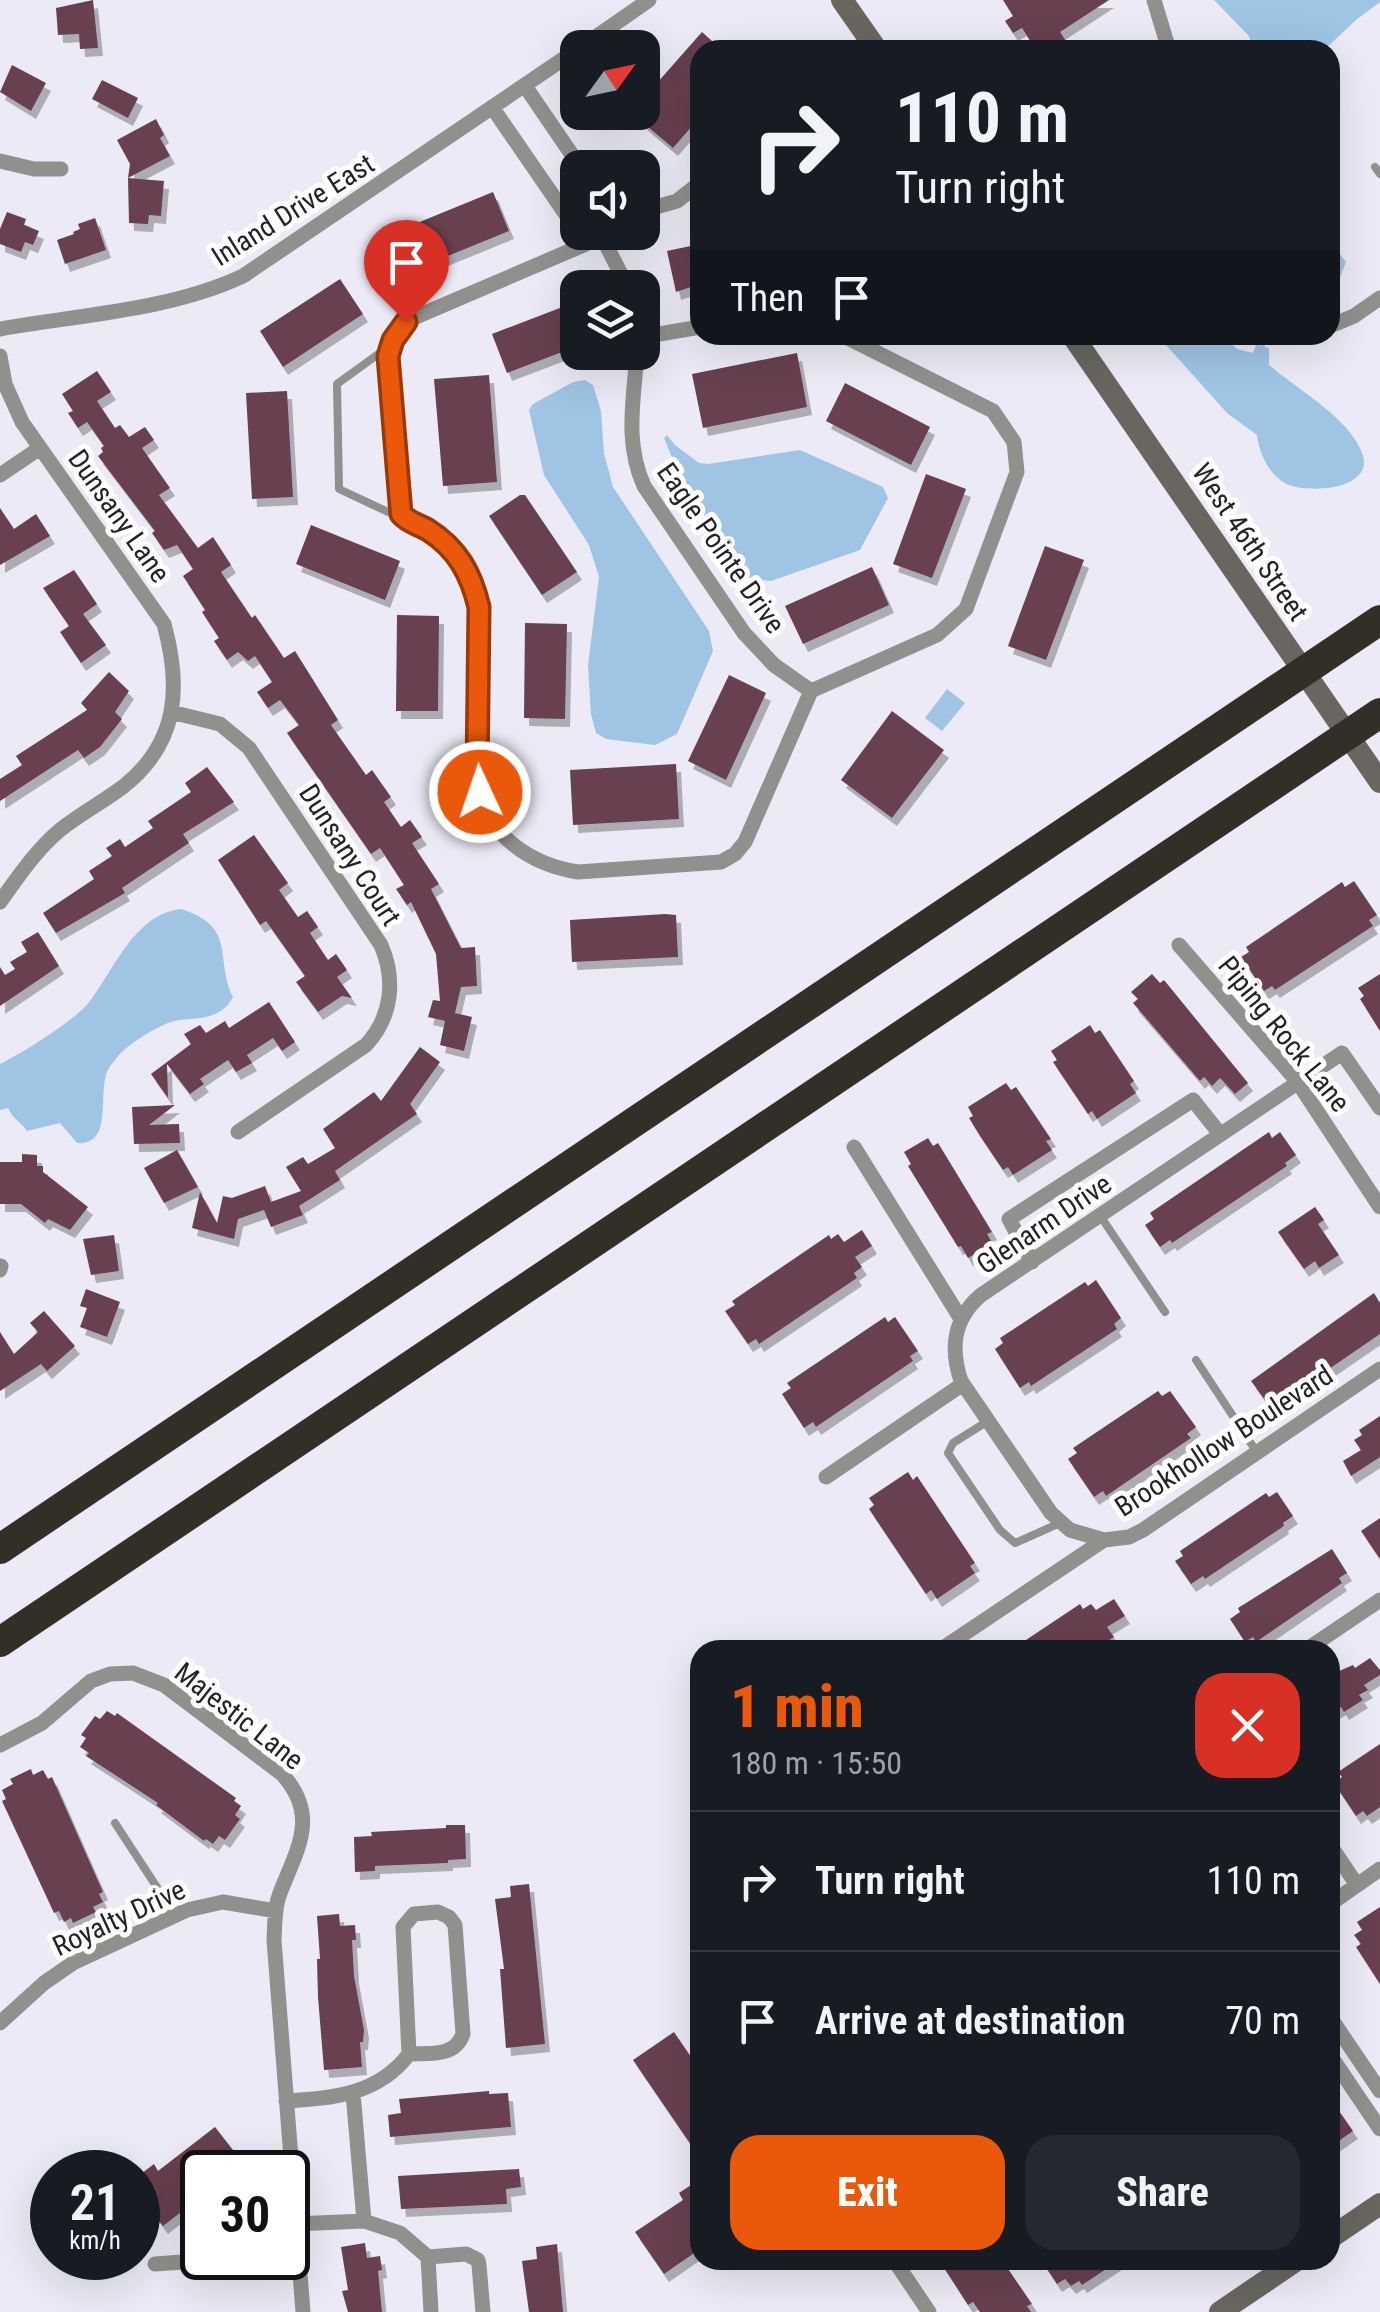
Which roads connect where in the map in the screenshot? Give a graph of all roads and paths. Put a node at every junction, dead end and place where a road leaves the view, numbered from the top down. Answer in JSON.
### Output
{"nodes":[{"id":1,"x":649,"y":0,"type":"edge"},
{"id":2,"x":842,"y":0,"type":"edge"},
{"id":3,"x":1154,"y":0,"type":"edge"},
{"id":4,"x":605,"y":30,"type":"edge"},
{"id":5,"x":870,"y":40,"type":"edge"},
{"id":6,"x":1166,"y":40,"type":"edge"},
{"id":7,"x":560,"y":61,"type":"edge"},
{"id":8,"x":525,"y":86,"type":"junction"},
{"id":9,"x":492,"y":108,"type":"junction"},
{"id":10,"x":568,"y":150,"type":"edge"},
{"id":11,"x":0,"y":161,"type":"edge"},
{"id":12,"x":60,"y":168,"type":"dead end"},
{"id":13,"x":690,"y":191,"type":"edge"},
{"id":14,"x":660,"y":206,"type":"edge"},
{"id":15,"x":560,"y":207,"type":"edge"},
{"id":16,"x":560,"y":246,"type":"edge"},
{"id":17,"x":1380,"y":298,"type":"edge"},
{"id":18,"x":1340,"y":322,"type":"edge"},
{"id":19,"x":0,"y":329,"type":"edge"},
{"id":20,"x":690,"y":329,"type":"edge"},
{"id":21,"x":660,"y":334,"type":"edge"},
{"id":22,"x":391,"y":344,"type":"junction"},
{"id":23,"x":862,"y":345,"type":"edge"},
{"id":24,"x":1079,"y":345,"type":"edge"},
{"id":25,"x":0,"y":356,"type":"edge"},
{"id":26,"x":635,"y":370,"type":"edge"},
{"id":27,"x":40,"y":448,"type":"junction"},
{"id":28,"x":0,"y":474,"type":"edge"},
{"id":29,"x":410,"y":522,"type":"junction"},
{"id":30,"x":1380,"y":620,"type":"edge"},
{"id":31,"x":810,"y":690,"type":"junction"},
{"id":32,"x":171,"y":712,"type":"junction"},
{"id":33,"x":1380,"y":714,"type":"edge"},
{"id":34,"x":1378,"y":778,"type":"edge"},
{"id":35,"x":0,"y":902,"type":"edge"},
{"id":36,"x":1179,"y":945,"type":"dead end"},
{"id":37,"x":1296,"y":1081,"type":"junction"},
{"id":38,"x":1380,"y":1108,"type":"edge"},
{"id":39,"x":238,"y":1132,"type":"dead end"},
{"id":40,"x":1220,"y":1134,"type":"junction"},
{"id":41,"x":854,"y":1147,"type":"dead end"},
{"id":42,"x":1380,"y":1207,"type":"edge"},
{"id":43,"x":1100,"y":1217,"type":"junction"},
{"id":44,"x":1032,"y":1262,"type":"junction"},
{"id":45,"x":1165,"y":1312,"type":"dead end"},
{"id":46,"x":962,"y":1318,"type":"junction"},
{"id":47,"x":1196,"y":1360,"type":"dead end"},
{"id":48,"x":1380,"y":1369,"type":"edge"},
{"id":49,"x":963,"y":1384,"type":"junction"},
{"id":50,"x":988,"y":1421,"type":"junction"},
{"id":51,"x":1256,"y":1451,"type":"junction"},
{"id":52,"x":826,"y":1477,"type":"dead end"},
{"id":53,"x":1060,"y":1522,"type":"junction"},
{"id":54,"x":1104,"y":1540,"type":"junction"},
{"id":55,"x":0,"y":1549,"type":"edge"},
{"id":56,"x":1380,"y":1600,"type":"edge"},
{"id":57,"x":955,"y":1640,"type":"edge"},
{"id":58,"x":1321,"y":1640,"type":"edge"},
{"id":59,"x":0,"y":1642,"type":"edge"},
{"id":60,"x":0,"y":1745,"type":"edge"},
{"id":61,"x":115,"y":1823,"type":"dead end"},
{"id":62,"x":1340,"y":1859,"type":"edge"},
{"id":63,"x":1380,"y":1869,"type":"edge"},
{"id":64,"x":1357,"y":1885,"type":"junction"},
{"id":65,"x":1340,"y":1897,"type":"edge"},
{"id":66,"x":276,"y":1911,"type":"junction"},
{"id":67,"x":175,"y":1915,"type":"junction"},
{"id":68,"x":0,"y":2023,"type":"edge"},
{"id":69,"x":1340,"y":2032,"type":"edge"},
{"id":70,"x":409,"y":2054,"type":"junction"},
{"id":71,"x":1340,"y":2070,"type":"edge"},
{"id":72,"x":1380,"y":2091,"type":"edge"},
{"id":73,"x":353,"y":2093,"type":"junction"},
{"id":74,"x":286,"y":2101,"type":"junction"},
{"id":75,"x":1380,"y":2129,"type":"edge"},
{"id":76,"x":289,"y":2150,"type":"edge"},
{"id":77,"x":1380,"y":2204,"type":"edge"},
{"id":78,"x":364,"y":2222,"type":"junction"},
{"id":79,"x":310,"y":2224,"type":"edge"},
{"id":80,"x":1340,"y":2231,"type":"edge"},
{"id":81,"x":428,"y":2257,"type":"junction"},
{"id":82,"x":901,"y":2270,"type":"edge"},
{"id":83,"x":1282,"y":2270,"type":"edge"},
{"id":84,"x":297,"y":2280,"type":"edge"},
{"id":85,"x":303,"y":2312,"type":"edge"},
{"id":86,"x":431,"y":2312,"type":"edge"},
{"id":87,"x":483,"y":2312,"type":"edge"},
{"id":88,"x":928,"y":2312,"type":"edge"},
{"id":89,"x":1220,"y":2312,"type":"edge"}],
"edges":[{"from":1,"to":4,"type":"street","name":"Inland Drive East"},
{"from":2,"to":5,"type":"street"},
{"from":3,"to":6,"type":"street"},
{"from":7,"to":8,"type":"street","name":"Inland Drive East"},
{"from":8,"to":9,"type":"street","name":"Inland Drive East"},
{"from":8,"to":10,"type":"street"},
{"from":9,"to":15,"type":"street"},
{"from":9,"to":19,"type":"street","name":"Inland Drive East"},
{"from":11,"to":12,"type":"street"},
{"from":13,"to":14,"type":"street"},
{"from":16,"to":22,"type":"street"},
{"from":17,"to":18,"type":"street"},
{"from":20,"to":21,"type":"street"},
{"from":22,"to":29,"type":"street"},
{"from":22,"to":29,"type":"lane"},
{"from":23,"to":31,"type":"street"},
{"from":24,"to":34,"type":"street","name":"West 46th Street"},
{"from":25,"to":27,"type":"street","name":"Dunsany Lane"},
{"from":26,"to":31,"type":"street","name":"Eagle Pointe Drive"},
{"from":27,"to":28,"type":"street"},
{"from":27,"to":32,"type":"street","name":"Dunsany Lane"},
{"from":29,"to":31,"type":"street"},
{"from":30,"to":55,"type":"highway"},
{"from":32,"to":35,"type":"street"},
{"from":32,"to":39,"type":"street","name":"Dunsany Court"},
{"from":33,"to":59,"type":"highway"},
{"from":36,"to":37,"type":"street","name":"Piping Rock Lane"},
{"from":37,"to":38,"type":"street","name":"Glenarm Drive"},
{"from":37,"to":40,"type":"street","name":"Glenarm Drive"},
{"from":37,"to":42,"type":"street","name":"Piping Rock Lane"},
{"from":40,"to":43,"type":"street","name":"Glenarm Drive"},
{"from":40,"to":44,"type":"street"},
{"from":41,"to":46,"type":"street"},
{"from":43,"to":44,"type":"street","name":"Glenarm Drive"},
{"from":43,"to":45,"type":"lane"},
{"from":44,"to":46,"type":"street","name":"Glenarm Drive"},
{"from":46,"to":49,"type":"street"},
{"from":47,"to":51,"type":"lane"},
{"from":48,"to":51,"type":"street","name":"Brookhollow Boulevard"},
{"from":49,"to":50,"type":"street"},
{"from":49,"to":52,"type":"street"},
{"from":50,"to":53,"type":"street"},
{"from":50,"to":53,"type":"lane"},
{"from":51,"to":54,"type":"street","name":"Brookhollow Boulevard"},
{"from":53,"to":54,"type":"street"},
{"from":54,"to":57,"type":"street","name":"Brookhollow Boulevard"},
{"from":56,"to":58,"type":"street"},
{"from":60,"to":66,"type":"street","name":"Majestic Lane"},
{"from":61,"to":67,"type":"lane"},
{"from":62,"to":64,"type":"street"},
{"from":63,"to":64,"type":"street"},
{"from":64,"to":65,"type":"street"},
{"from":66,"to":67,"type":"street","name":"Royalty Drive"},
{"from":66,"to":74,"type":"street"},
{"from":67,"to":68,"type":"street","name":"Royalty Drive"},
{"from":69,"to":72,"type":"street"},
{"from":70,"to":70,"type":"street"},
{"from":70,"to":73,"type":"street"},
{"from":71,"to":75,"type":"street"},
{"from":73,"to":74,"type":"street"},
{"from":73,"to":78,"type":"street"},
{"from":74,"to":76,"type":"street"},
{"from":77,"to":80,"type":"street"},
{"from":78,"to":79,"type":"street"},
{"from":78,"to":81,"type":"street"},
{"from":81,"to":86,"type":"street"},
{"from":81,"to":87,"type":"street"},
{"from":82,"to":88,"type":"street"},
{"from":83,"to":89,"type":"street"},
{"from":84,"to":85,"type":"street"}]}
